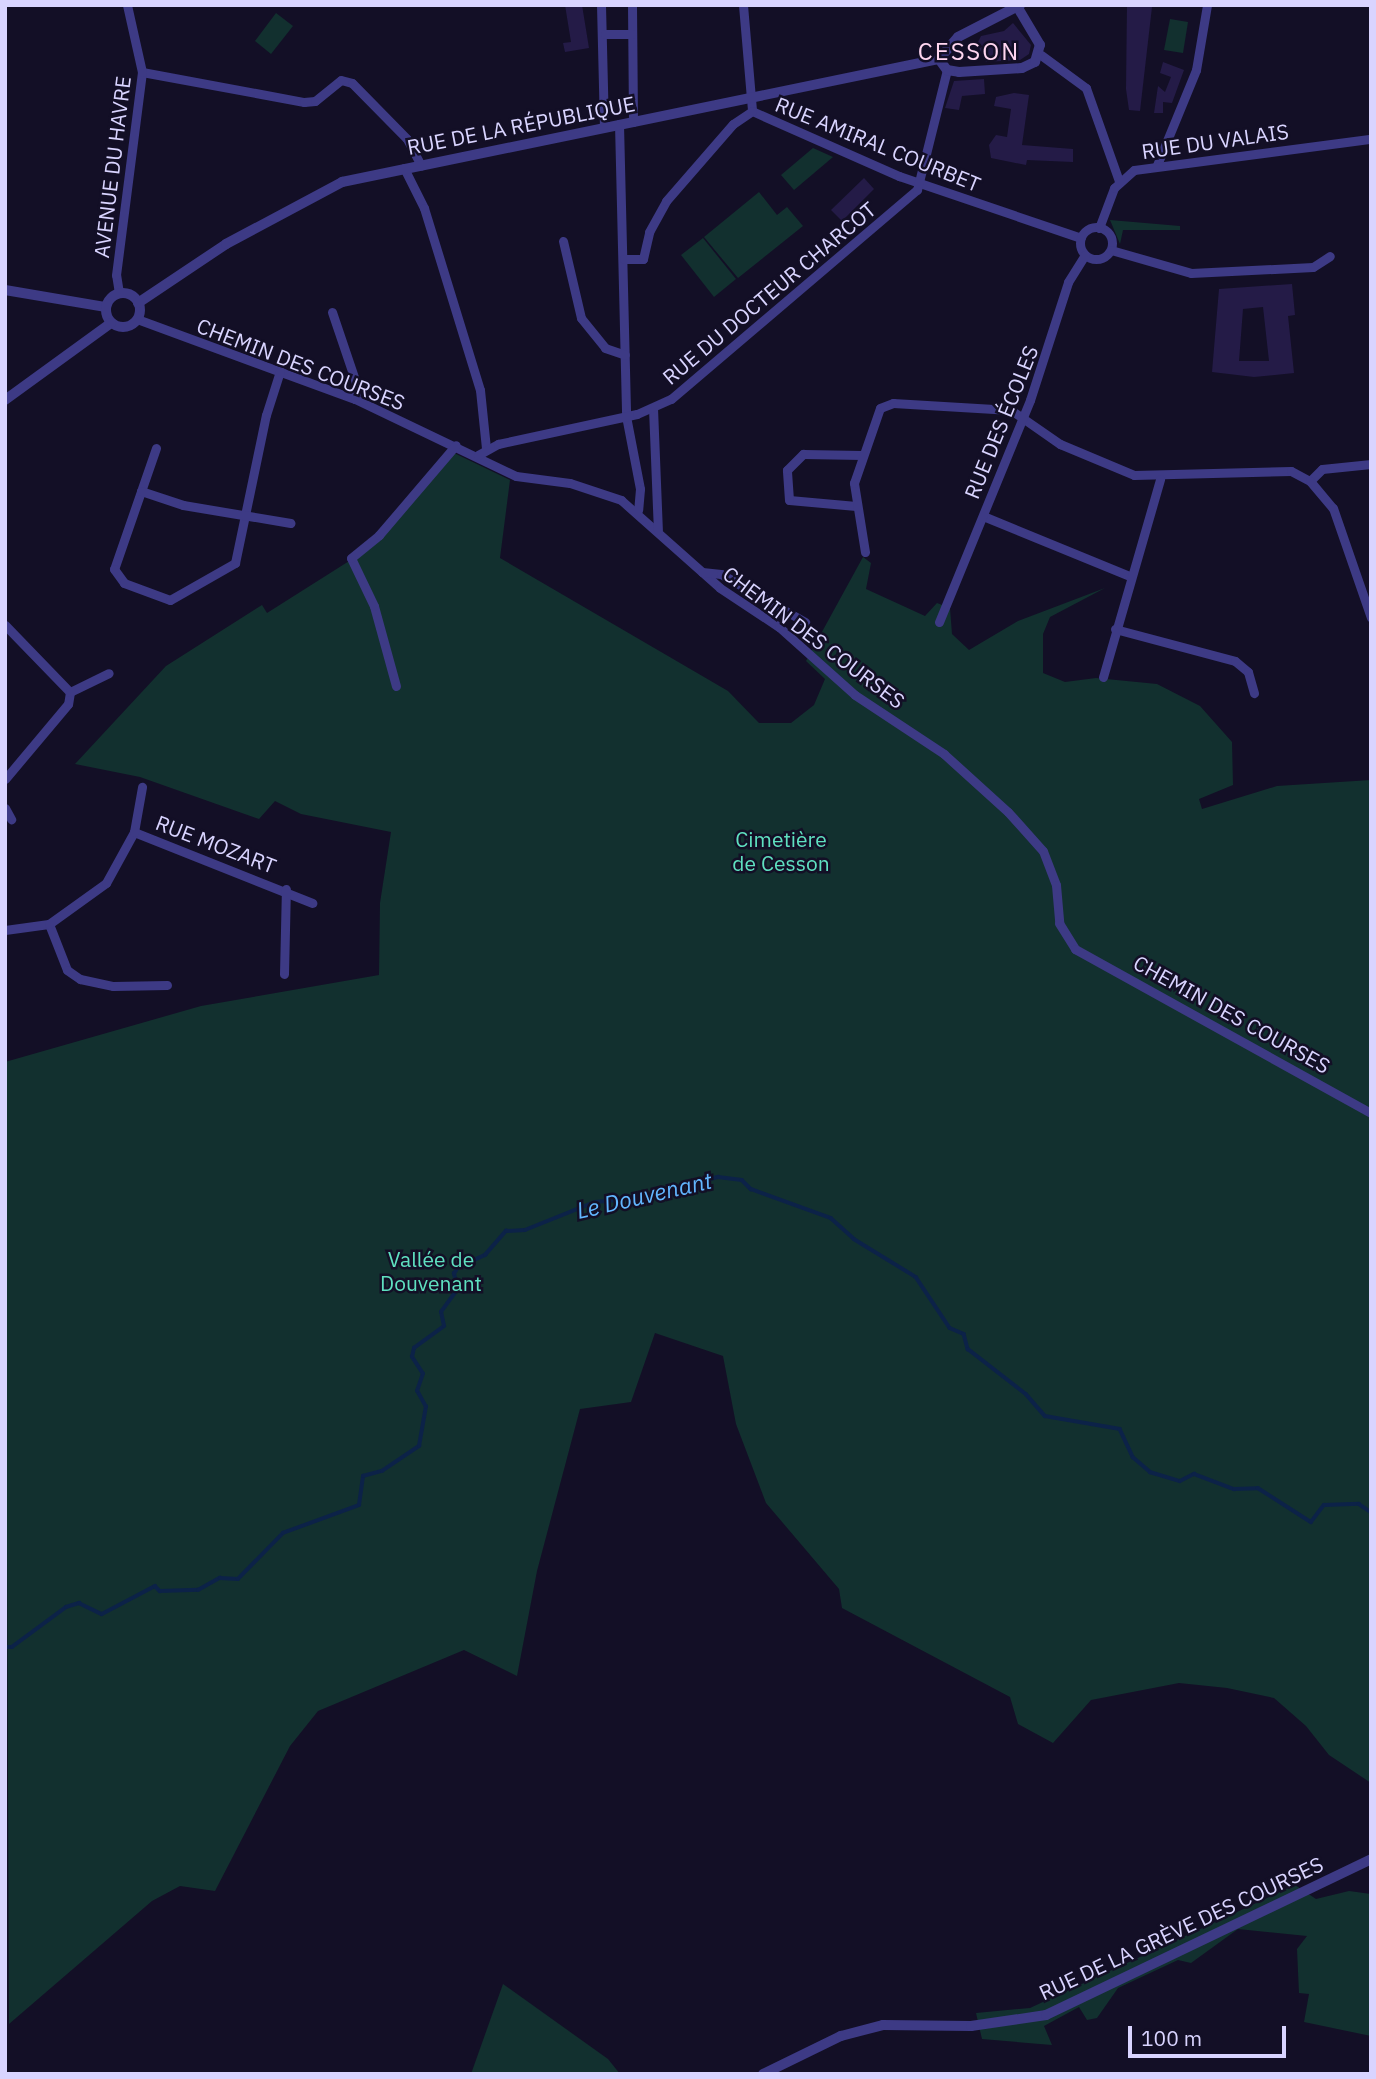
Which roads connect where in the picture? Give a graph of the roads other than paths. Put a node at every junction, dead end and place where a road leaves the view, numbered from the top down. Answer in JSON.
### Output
{"nodes":[{"id":1,"x":601,"y":5,"type":"edge"},
{"id":2,"x":632,"y":5,"type":"edge"},
{"id":3,"x":743,"y":5,"type":"edge"},
{"id":4,"x":1207,"y":5,"type":"edge"},
{"id":5,"x":131,"y":7,"type":"edge"},
{"id":6,"x":1019,"y":7,"type":"edge"},
{"id":7,"x":605,"y":34,"type":"junction"},
{"id":8,"x":632,"y":34,"type":"junction"},
{"id":9,"x":1041,"y":55,"type":"junction"},
{"id":10,"x":939,"y":59,"type":"junction"},
{"id":11,"x":947,"y":70,"type":"junction"},
{"id":12,"x":142,"y":72,"type":"junction"},
{"id":13,"x":752,"y":106,"type":"junction"},
{"id":14,"x":634,"y":122,"type":"junction"},
{"id":15,"x":619,"y":124,"type":"junction"},
{"id":16,"x":604,"y":127,"type":"junction"},
{"id":17,"x":1371,"y":139,"type":"edge"},
{"id":18,"x":421,"y":164,"type":"junction"},
{"id":19,"x":1157,"y":165,"type":"junction"},
{"id":20,"x":404,"y":168,"type":"junction"},
{"id":21,"x":1119,"y":181,"type":"junction"},
{"id":22,"x":921,"y":184,"type":"junction"},
{"id":23,"x":1099,"y":228,"type":"junction"},
{"id":24,"x":1081,"y":238,"type":"junction"},
{"id":25,"x":563,"y":241,"type":"dead end"},
{"id":26,"x":1111,"y":250,"type":"junction"},
{"id":27,"x":1085,"y":255,"type":"junction"},
{"id":28,"x":1330,"y":256,"type":"dead end"},
{"id":29,"x":624,"y":259,"type":"junction"},
{"id":30,"x":5,"y":290,"type":"edge"},
{"id":31,"x":119,"y":293,"type":"junction"},
{"id":32,"x":138,"y":303,"type":"junction"},
{"id":33,"x":105,"y":307,"type":"junction"},
{"id":34,"x":331,"y":313,"type":"dead end"},
{"id":35,"x":137,"y":319,"type":"junction"},
{"id":36,"x":111,"y":323,"type":"junction"},
{"id":37,"x":625,"y":355,"type":"junction"},
{"id":38,"x":280,"y":371,"type":"junction"},
{"id":39,"x":355,"y":399,"type":"junction"},
{"id":40,"x":5,"y":400,"type":"edge"},
{"id":41,"x":653,"y":408,"type":"junction"},
{"id":42,"x":1024,"y":415,"type":"junction"},
{"id":43,"x":626,"y":416,"type":"junction"},
{"id":44,"x":456,"y":445,"type":"junction"},
{"id":45,"x":156,"y":448,"type":"dead end"},
{"id":46,"x":482,"y":452,"type":"junction"},
{"id":47,"x":862,"y":455,"type":"junction"},
{"id":48,"x":1371,"y":464,"type":"edge"},
{"id":49,"x":1160,"y":479,"type":"junction"},
{"id":50,"x":1310,"y":481,"type":"junction"},
{"id":51,"x":141,"y":491,"type":"junction"},
{"id":52,"x":856,"y":506,"type":"junction"},
{"id":53,"x":638,"y":510,"type":"junction"},
{"id":54,"x":982,"y":516,"type":"junction"},
{"id":55,"x":246,"y":519,"type":"junction"},
{"id":56,"x":290,"y":523,"type":"dead end"},
{"id":57,"x":658,"y":530,"type":"junction"},
{"id":58,"x":865,"y":552,"type":"dead end"},
{"id":59,"x":702,"y":572,"type":"junction"},
{"id":60,"x":1129,"y":576,"type":"junction"},
{"id":61,"x":1371,"y":618,"type":"edge"},
{"id":62,"x":805,"y":622,"type":"dead end"},
{"id":63,"x":939,"y":622,"type":"dead end"},
{"id":64,"x":5,"y":625,"type":"edge"},
{"id":65,"x":1115,"y":629,"type":"junction"},
{"id":66,"x":110,"y":673,"type":"dead end"},
{"id":67,"x":1103,"y":677,"type":"dead end"},
{"id":68,"x":396,"y":686,"type":"dead end"},
{"id":69,"x":70,"y":692,"type":"junction"},
{"id":70,"x":1254,"y":693,"type":"dead end"},
{"id":71,"x":5,"y":779,"type":"edge"},
{"id":72,"x":142,"y":787,"type":"dead end"},
{"id":73,"x":5,"y":808,"type":"edge"},
{"id":74,"x":10,"y":819,"type":"dead end"},
{"id":75,"x":134,"y":832,"type":"junction"},
{"id":76,"x":286,"y":889,"type":"junction"},
{"id":77,"x":312,"y":903,"type":"dead end"},
{"id":78,"x":48,"y":924,"type":"junction"},
{"id":79,"x":5,"y":930,"type":"edge"},
{"id":80,"x":284,"y":974,"type":"dead end"},
{"id":81,"x":167,"y":985,"type":"dead end"},
{"id":82,"x":1371,"y":1114,"type":"edge"},
{"id":83,"x":1371,"y":1859,"type":"edge"},
{"id":84,"x":763,"y":2074,"type":"edge"}],
"edges":[{"from":1,"to":7,"type":"street"},
{"from":2,"to":8,"type":"street"},
{"from":3,"to":13,"type":"street"},
{"from":4,"to":19,"type":"street"},
{"from":5,"to":12,"type":"street","name":"AVENUE DU HAVRE"},
{"from":6,"to":9,"type":"street"},
{"from":6,"to":10,"type":"street"},
{"from":7,"to":8,"type":"street"},
{"from":7,"to":16,"type":"street"},
{"from":8,"to":14,"type":"street"},
{"from":9,"to":11,"type":"street"},
{"from":9,"to":21,"type":"street"},
{"from":10,"to":11,"type":"street"},
{"from":10,"to":13,"type":"street","name":"RUE DE LA RÉPUBLIQUE"},
{"from":11,"to":22,"type":"street"},
{"from":12,"to":18,"type":"street"},
{"from":12,"to":31,"type":"street","name":"AVENUE DU HAVRE"},
{"from":13,"to":14,"type":"street","name":"RUE DE LA RÉPUBLIQUE"},
{"from":13,"to":22,"type":"street","name":"RUE AMIRAL COURBET"},
{"from":13,"to":29,"type":"street"},
{"from":14,"to":15,"type":"street","name":"RUE DE LA RÉPUBLIQUE"},
{"from":15,"to":16,"type":"street","name":"RUE DE LA RÉPUBLIQUE"},
{"from":15,"to":29,"type":"street"},
{"from":16,"to":18,"type":"street","name":"RUE DE LA RÉPUBLIQUE"},
{"from":17,"to":19,"type":"street","name":"RUE DU VALAIS"},
{"from":18,"to":20,"type":"street","name":"RUE DE LA RÉPUBLIQUE"},
{"from":19,"to":21,"type":"street","name":"RUE DU VALAIS"},
{"from":20,"to":32,"type":"street","name":"RUE DE LA RÉPUBLIQUE"},
{"from":20,"to":46,"type":"street"},
{"from":21,"to":23,"type":"street","name":"RUE DU VALAIS"},
{"from":22,"to":24,"type":"street","name":"RUE AMIRAL COURBET"},
{"from":22,"to":41,"type":"street","name":"RUE DU DOCTEUR CHARCOT"},
{"from":23,"to":24,"type":"street"},
{"from":23,"to":26,"type":"street"},
{"from":24,"to":27,"type":"street"},
{"from":25,"to":37,"type":"street"},
{"from":26,"to":27,"type":"street"},
{"from":26,"to":28,"type":"street"},
{"from":27,"to":42,"type":"street","name":"RUE DES ÉCOLES"},
{"from":29,"to":37,"type":"street"},
{"from":30,"to":33,"type":"street"},
{"from":31,"to":32,"type":"street"},
{"from":31,"to":33,"type":"street"},
{"from":32,"to":35,"type":"street"},
{"from":33,"to":36,"type":"street"},
{"from":34,"to":39,"type":"street"},
{"from":35,"to":36,"type":"street"},
{"from":35,"to":38,"type":"street","name":"CHEMIN DES COURSES"},
{"from":36,"to":40,"type":"street"},
{"from":37,"to":43,"type":"street"},
{"from":38,"to":39,"type":"street","name":"CHEMIN DES COURSES"},
{"from":38,"to":55,"type":"street"},
{"from":39,"to":44,"type":"street","name":"CHEMIN DES COURSES"},
{"from":41,"to":43,"type":"street","name":"RUE DU DOCTEUR CHARCOT"},
{"from":41,"to":57,"type":"street"},
{"from":42,"to":47,"type":"street"},
{"from":42,"to":49,"type":"street"},
{"from":42,"to":54,"type":"street","name":"RUE DES ÉCOLES"},
{"from":43,"to":46,"type":"street","name":"RUE DU DOCTEUR CHARCOT"},
{"from":43,"to":53,"type":"street"},
{"from":44,"to":46,"type":"street","name":"CHEMIN DES COURSES"},
{"from":44,"to":68,"type":"street"},
{"from":45,"to":51,"type":"street"},
{"from":46,"to":53,"type":"street","name":"CHEMIN DES COURSES"},
{"from":47,"to":52,"type":"street"},
{"from":47,"to":52,"type":"street"},
{"from":48,"to":50,"type":"street"},
{"from":49,"to":50,"type":"street"},
{"from":49,"to":60,"type":"street"},
{"from":50,"to":61,"type":"street"},
{"from":51,"to":55,"type":"street"},
{"from":51,"to":55,"type":"street"},
{"from":52,"to":58,"type":"street"},
{"from":53,"to":57,"type":"street","name":"CHEMIN DES COURSES"},
{"from":54,"to":60,"type":"street","name":"RUE DES ÉCOLES"},
{"from":54,"to":63,"type":"street"},
{"from":55,"to":56,"type":"street"},
{"from":57,"to":59,"type":"street","name":"CHEMIN DES COURSES"},
{"from":59,"to":62,"type":"street"},
{"from":59,"to":82,"type":"street","name":"CHEMIN DES COURSES"},
{"from":60,"to":65,"type":"street"},
{"from":64,"to":69,"type":"street"},
{"from":65,"to":67,"type":"street"},
{"from":65,"to":70,"type":"street"},
{"from":66,"to":69,"type":"street"},
{"from":69,"to":71,"type":"street"},
{"from":72,"to":75,"type":"street"},
{"from":73,"to":74,"type":"street"},
{"from":75,"to":76,"type":"street","name":"RUE MOZART"},
{"from":75,"to":78,"type":"street"},
{"from":76,"to":77,"type":"street","name":"RUE MOZART"},
{"from":76,"to":80,"type":"street","name":"RUE MOZART"},
{"from":78,"to":79,"type":"street"},
{"from":78,"to":81,"type":"street"},
{"from":83,"to":84,"type":"street","name":"RUE DE LA GRÈVE DES COURSES"}]}
